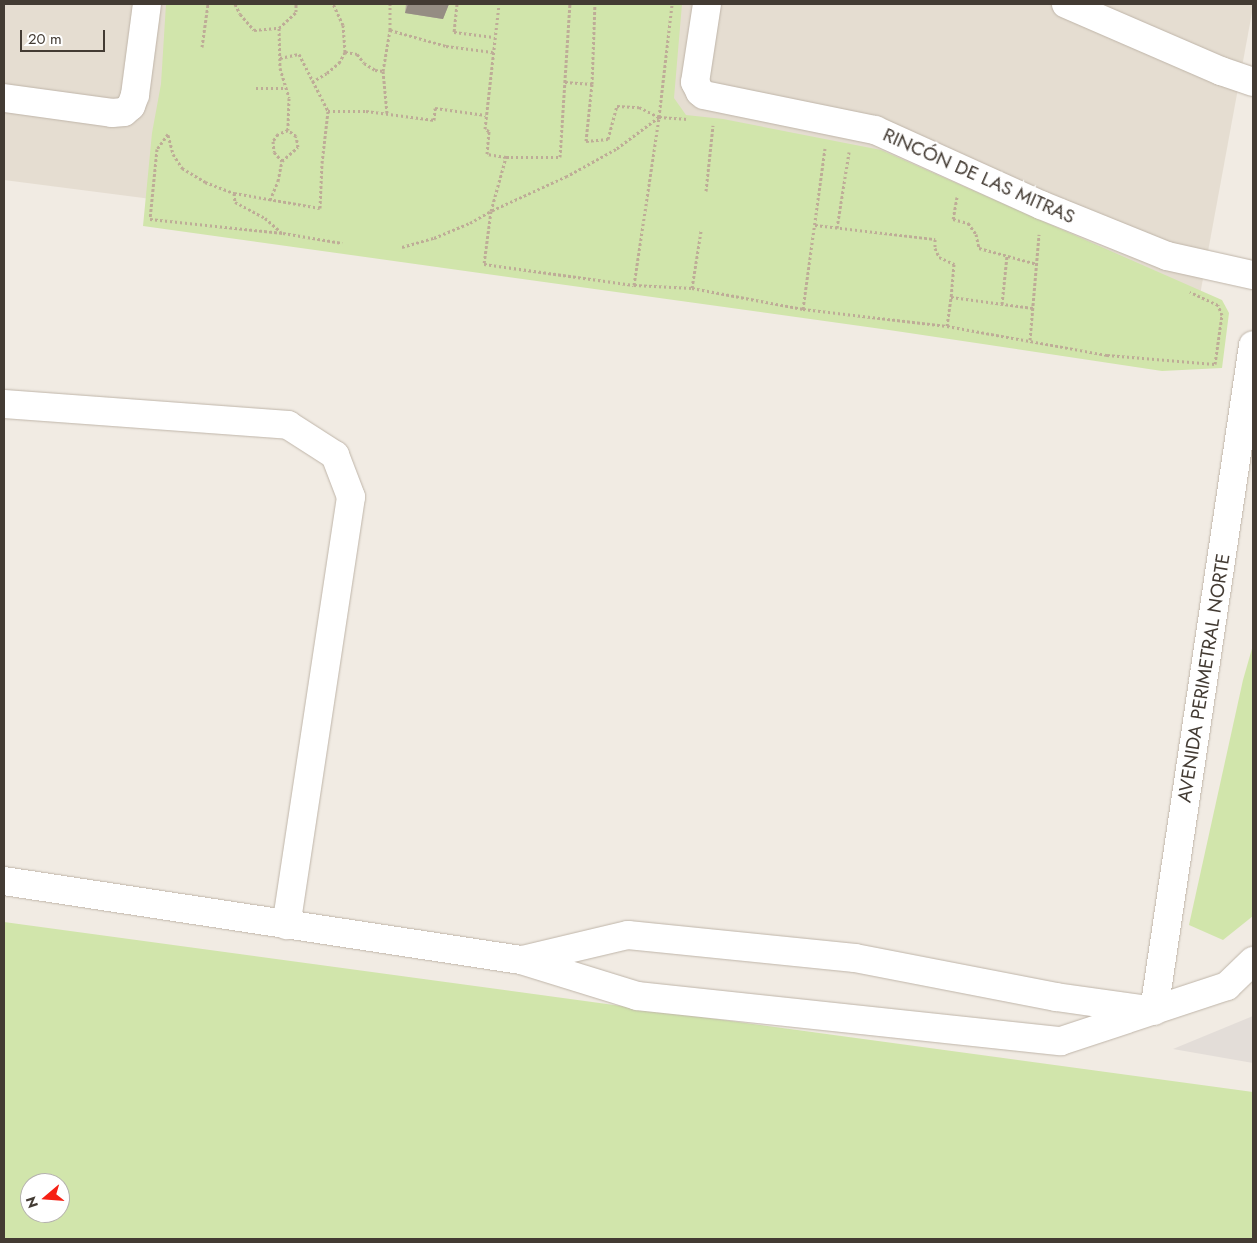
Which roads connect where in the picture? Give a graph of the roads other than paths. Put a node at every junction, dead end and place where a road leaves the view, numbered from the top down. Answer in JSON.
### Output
{"nodes":[{"id":1,"x":147,"y":4,"type":"edge"},
{"id":2,"x":707,"y":4,"type":"edge"},
{"id":3,"x":1066,"y":4,"type":"edge"},
{"id":4,"x":1253,"y":82,"type":"edge"},
{"id":5,"x":4,"y":98,"type":"edge"},
{"id":6,"x":1253,"y":275,"type":"edge"},
{"id":7,"x":1253,"y":345,"type":"edge"},
{"id":8,"x":4,"y":404,"type":"edge"},
{"id":9,"x":4,"y":881,"type":"edge"},
{"id":10,"x":286,"y":925,"type":"junction"},
{"id":11,"x":521,"y":960,"type":"junction"},
{"id":12,"x":1253,"y":961,"type":"edge"},
{"id":13,"x":1154,"y":1011,"type":"junction"}],
"edges":[{"from":1,"to":5,"type":"street"},
{"from":2,"to":6,"type":"street","name":"RINCÓN DE LAS MITRAS"},
{"from":3,"to":4,"type":"street"},
{"from":7,"to":13,"type":"street","name":"AVENIDA PERIMETRAL NORTE"},
{"from":8,"to":10,"type":"street"},
{"from":9,"to":10,"type":"street"},
{"from":10,"to":11,"type":"street"},
{"from":11,"to":13,"type":"street"},
{"from":11,"to":13,"type":"street"},
{"from":12,"to":13,"type":"street"}]}
